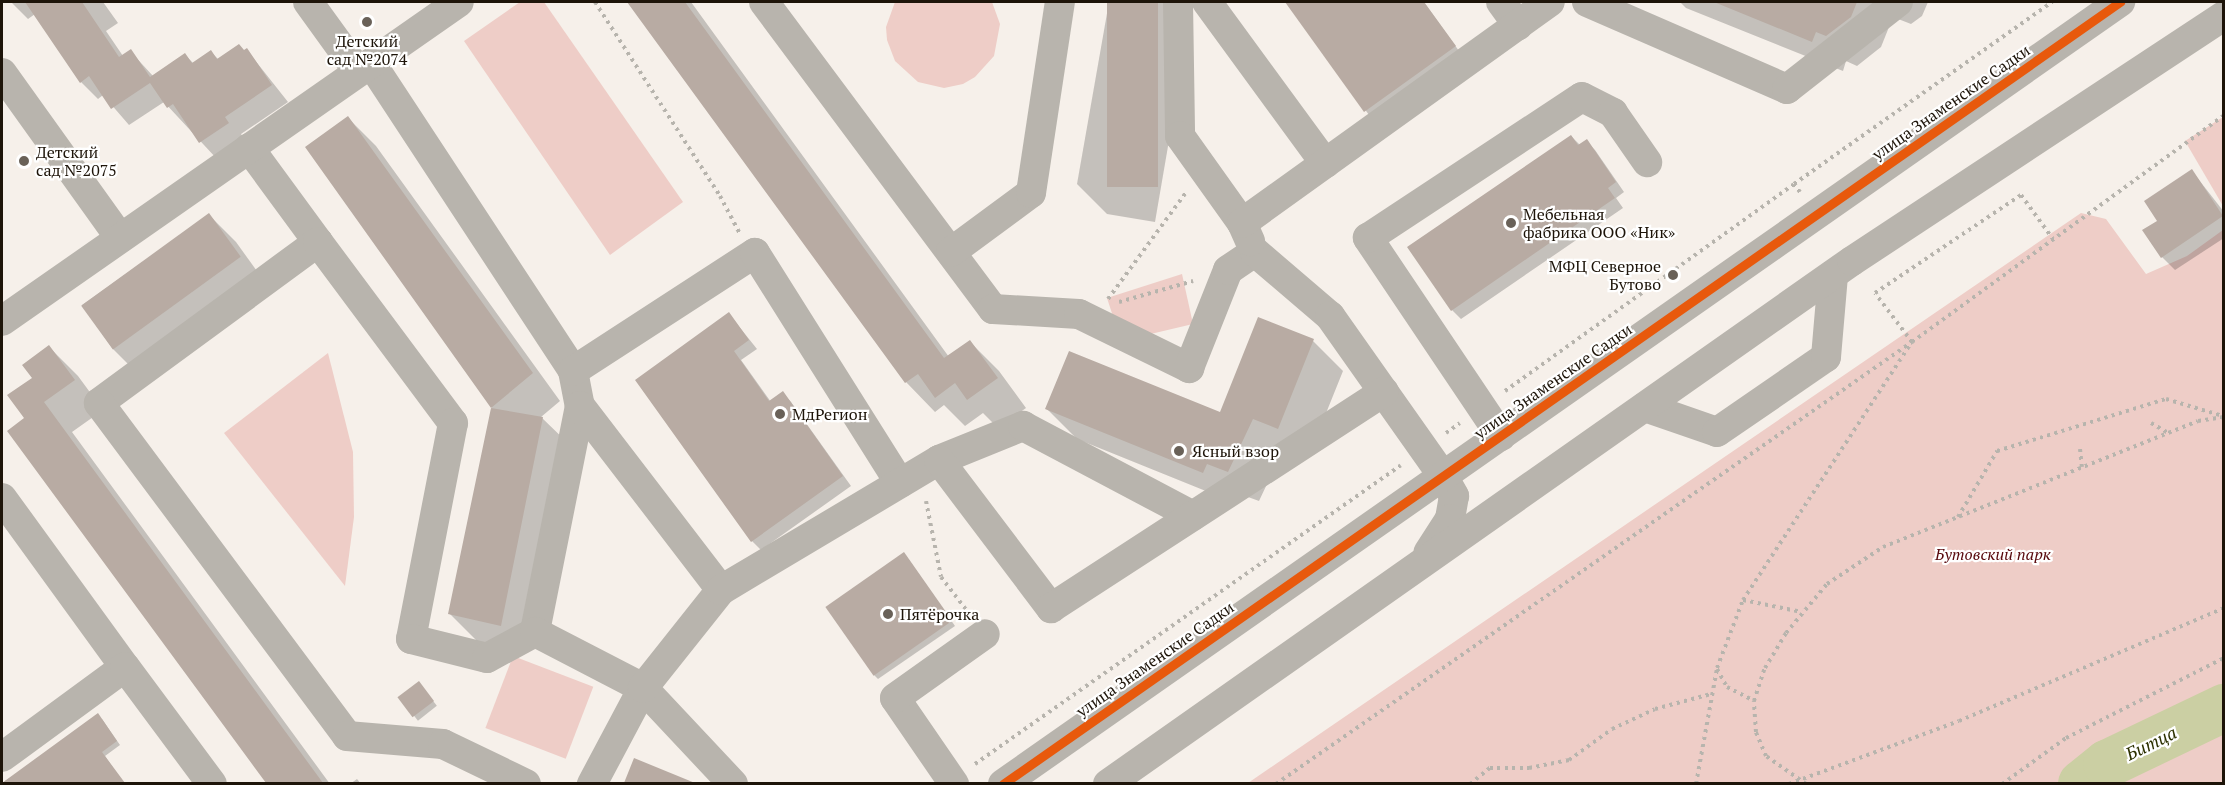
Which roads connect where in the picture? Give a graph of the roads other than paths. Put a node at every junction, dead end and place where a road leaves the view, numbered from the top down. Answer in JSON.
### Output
{"nodes":[{"id":1,"x":308,"y":2,"type":"edge"},
{"id":2,"x":459,"y":2,"type":"edge"},
{"id":3,"x":764,"y":2,"type":"edge"},
{"id":4,"x":1060,"y":2,"type":"edge"},
{"id":5,"x":1178,"y":2,"type":"edge"},
{"id":6,"x":1207,"y":2,"type":"edge"},
{"id":7,"x":1550,"y":2,"type":"edge"},
{"id":8,"x":1587,"y":2,"type":"edge"},
{"id":9,"x":1898,"y":2,"type":"edge"},
{"id":10,"x":2120,"y":2,"type":"edge"},
{"id":11,"x":1510,"y":13,"type":"edge"},
{"id":12,"x":2223,"y":16,"type":"edge"},
{"id":13,"x":365,"y":67,"type":"junction"},
{"id":14,"x":2,"y":73,"type":"edge"},
{"id":15,"x":249,"y":148,"type":"junction"},
{"id":16,"x":1647,"y":162,"type":"dead end"},
{"id":17,"x":1325,"y":163,"type":"junction"},
{"id":18,"x":1242,"y":224,"type":"junction"},
{"id":19,"x":120,"y":238,"type":"junction"},
{"id":20,"x":318,"y":242,"type":"junction"},
{"id":21,"x":951,"y":252,"type":"junction"},
{"id":22,"x":1255,"y":252,"type":"junction"},
{"id":23,"x":1833,"y":275,"type":"junction"},
{"id":24,"x":2,"y":321,"type":"edge"},
{"id":25,"x":573,"y":371,"type":"junction"},
{"id":26,"x":1384,"y":392,"type":"junction"},
{"id":27,"x":580,"y":406,"type":"junction"},
{"id":28,"x":1645,"y":407,"type":"junction"},
{"id":29,"x":1501,"y":436,"type":"junction"},
{"id":30,"x":919,"y":471,"type":"junction"},
{"id":31,"x":1443,"y":476,"type":"junction"},
{"id":32,"x":2,"y":498,"type":"edge"},
{"id":33,"x":1193,"y":516,"type":"junction"},
{"id":34,"x":1415,"y":569,"type":"junction"},
{"id":35,"x":721,"y":590,"type":"junction"},
{"id":36,"x":535,"y":632,"type":"junction"},
{"id":37,"x":985,"y":634,"type":"road end"},
{"id":38,"x":125,"y":667,"type":"junction"},
{"id":39,"x":643,"y":688,"type":"junction"},
{"id":40,"x":2,"y":757,"type":"edge"},
{"id":41,"x":727,"y":781,"type":"edge"},
{"id":42,"x":953,"y":782,"type":"edge"},
{"id":43,"x":212,"y":783,"type":"edge"},
{"id":44,"x":526,"y":783,"type":"edge"},
{"id":45,"x":592,"y":783,"type":"edge"},
{"id":46,"x":1003,"y":783,"type":"edge"},
{"id":47,"x":1108,"y":783,"type":"edge"}],
"edges":[{"from":1,"to":13,"type":"street"},
{"from":2,"to":13,"type":"street"},
{"from":3,"to":21,"type":"street"},
{"from":4,"to":21,"type":"street"},
{"from":5,"to":18,"type":"street"},
{"from":6,"to":17,"type":"street"},
{"from":7,"to":11,"type":"street"},
{"from":8,"to":9,"type":"street"},
{"from":10,"to":29,"type":"street","name":"улица Знаменские Садки"},
{"from":11,"to":17,"type":"street"},
{"from":12,"to":23,"type":"street"},
{"from":13,"to":15,"type":"street"},
{"from":13,"to":25,"type":"street"},
{"from":14,"to":19,"type":"street"},
{"from":15,"to":19,"type":"street"},
{"from":15,"to":20,"type":"street"},
{"from":16,"to":29,"type":"street"},
{"from":17,"to":18,"type":"street"},
{"from":18,"to":22,"type":"street"},
{"from":19,"to":24,"type":"street"},
{"from":20,"to":36,"type":"street"},
{"from":20,"to":44,"type":"street"},
{"from":21,"to":22,"type":"street"},
{"from":22,"to":26,"type":"street"},
{"from":23,"to":28,"type":"street"},
{"from":23,"to":28,"type":"street"},
{"from":25,"to":27,"type":"street"},
{"from":25,"to":30,"type":"street"},
{"from":26,"to":31,"type":"street"},
{"from":26,"to":33,"type":"street"},
{"from":27,"to":35,"type":"street"},
{"from":27,"to":36,"type":"street"},
{"from":28,"to":34,"type":"street"},
{"from":29,"to":31,"type":"street","name":"улица Знаменские Садки"},
{"from":30,"to":33,"type":"street"},
{"from":30,"to":33,"type":"street"},
{"from":30,"to":35,"type":"street"},
{"from":31,"to":34,"type":"street"},
{"from":31,"to":46,"type":"street","name":"улица Знаменские Садки"},
{"from":32,"to":38,"type":"street"},
{"from":34,"to":47,"type":"street"},
{"from":35,"to":39,"type":"street"},
{"from":36,"to":39,"type":"street"},
{"from":37,"to":42,"type":"street"},
{"from":38,"to":40,"type":"street"},
{"from":38,"to":43,"type":"street"},
{"from":39,"to":41,"type":"street"},
{"from":39,"to":45,"type":"street"}]}
